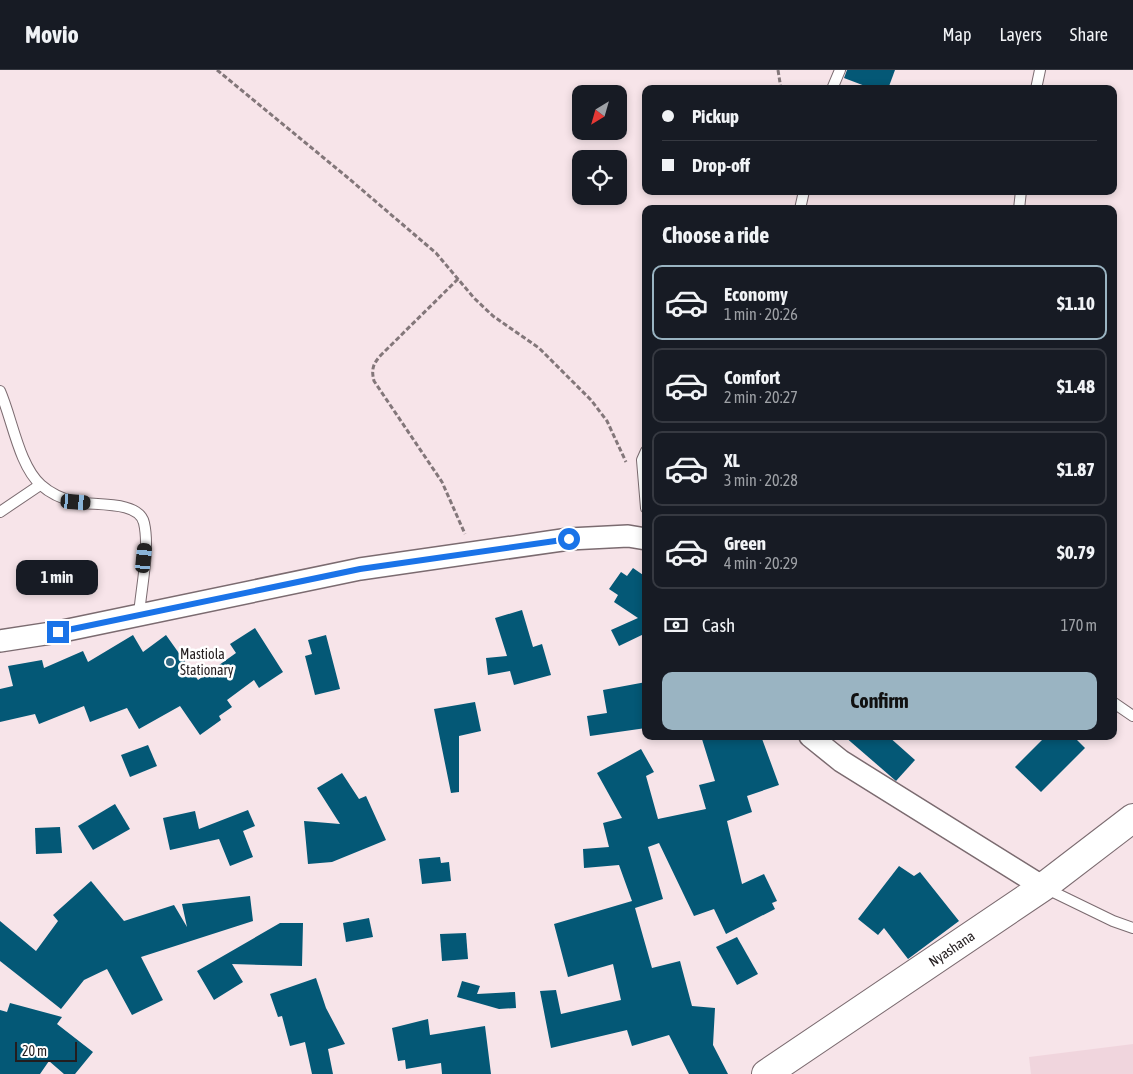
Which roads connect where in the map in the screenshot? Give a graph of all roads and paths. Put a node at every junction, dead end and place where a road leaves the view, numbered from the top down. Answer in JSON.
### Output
{"nodes":[{"id":1,"x":217,"y":70,"type":"edge"},
{"id":2,"x":778,"y":70,"type":"edge"},
{"id":3,"x":840,"y":70,"type":"edge"},
{"id":4,"x":1036,"y":72,"type":"edge"},
{"id":5,"x":781,"y":85,"type":"edge"},
{"id":6,"x":834,"y":85,"type":"edge"},
{"id":7,"x":1036,"y":85,"type":"edge"},
{"id":8,"x":458,"y":280,"type":"junction"},
{"id":9,"x":0,"y":391,"type":"edge"},
{"id":10,"x":642,"y":460,"type":"edge"},
{"id":11,"x":642,"y":475,"type":"joint"},
{"id":12,"x":40,"y":485,"type":"junction"},
{"id":13,"x":0,"y":512,"type":"edge"},
{"id":14,"x":642,"y":538,"type":"edge"},
{"id":15,"x":472,"y":553,"type":"junction"},
{"id":16,"x":139,"y":615,"type":"junction"},
{"id":17,"x":0,"y":641,"type":"edge"},
{"id":18,"x":1117,"y":705,"type":"edge"},
{"id":19,"x":1133,"y":716,"type":"edge"},
{"id":20,"x":815,"y":740,"type":"edge"},
{"id":21,"x":1133,"y":818,"type":"edge"},
{"id":22,"x":1043,"y":887,"type":"junction"},
{"id":23,"x":1133,"y":928,"type":"edge"},
{"id":24,"x":766,"y":1074,"type":"edge"}],
"edges":[{"from":1,"to":8,"type":"path"},
{"from":2,"to":5,"type":"path"},
{"from":3,"to":6,"type":"lane"},
{"from":4,"to":7,"type":"lane"},
{"from":8,"to":11,"type":"path"},
{"from":8,"to":15,"type":"path"},
{"from":9,"to":12,"type":"lane"},
{"from":10,"to":11,"type":"lane"},
{"from":12,"to":13,"type":"lane"},
{"from":12,"to":16,"type":"lane"},
{"from":14,"to":15,"type":"street"},
{"from":15,"to":16,"type":"street"},
{"from":16,"to":17,"type":"street"},
{"from":18,"to":19,"type":"lane"},
{"from":20,"to":22,"type":"street"},
{"from":21,"to":22,"type":"street","name":"Nyashana"},
{"from":22,"to":23,"type":"lane"},
{"from":22,"to":24,"type":"street","name":"Nyashana"}]}
